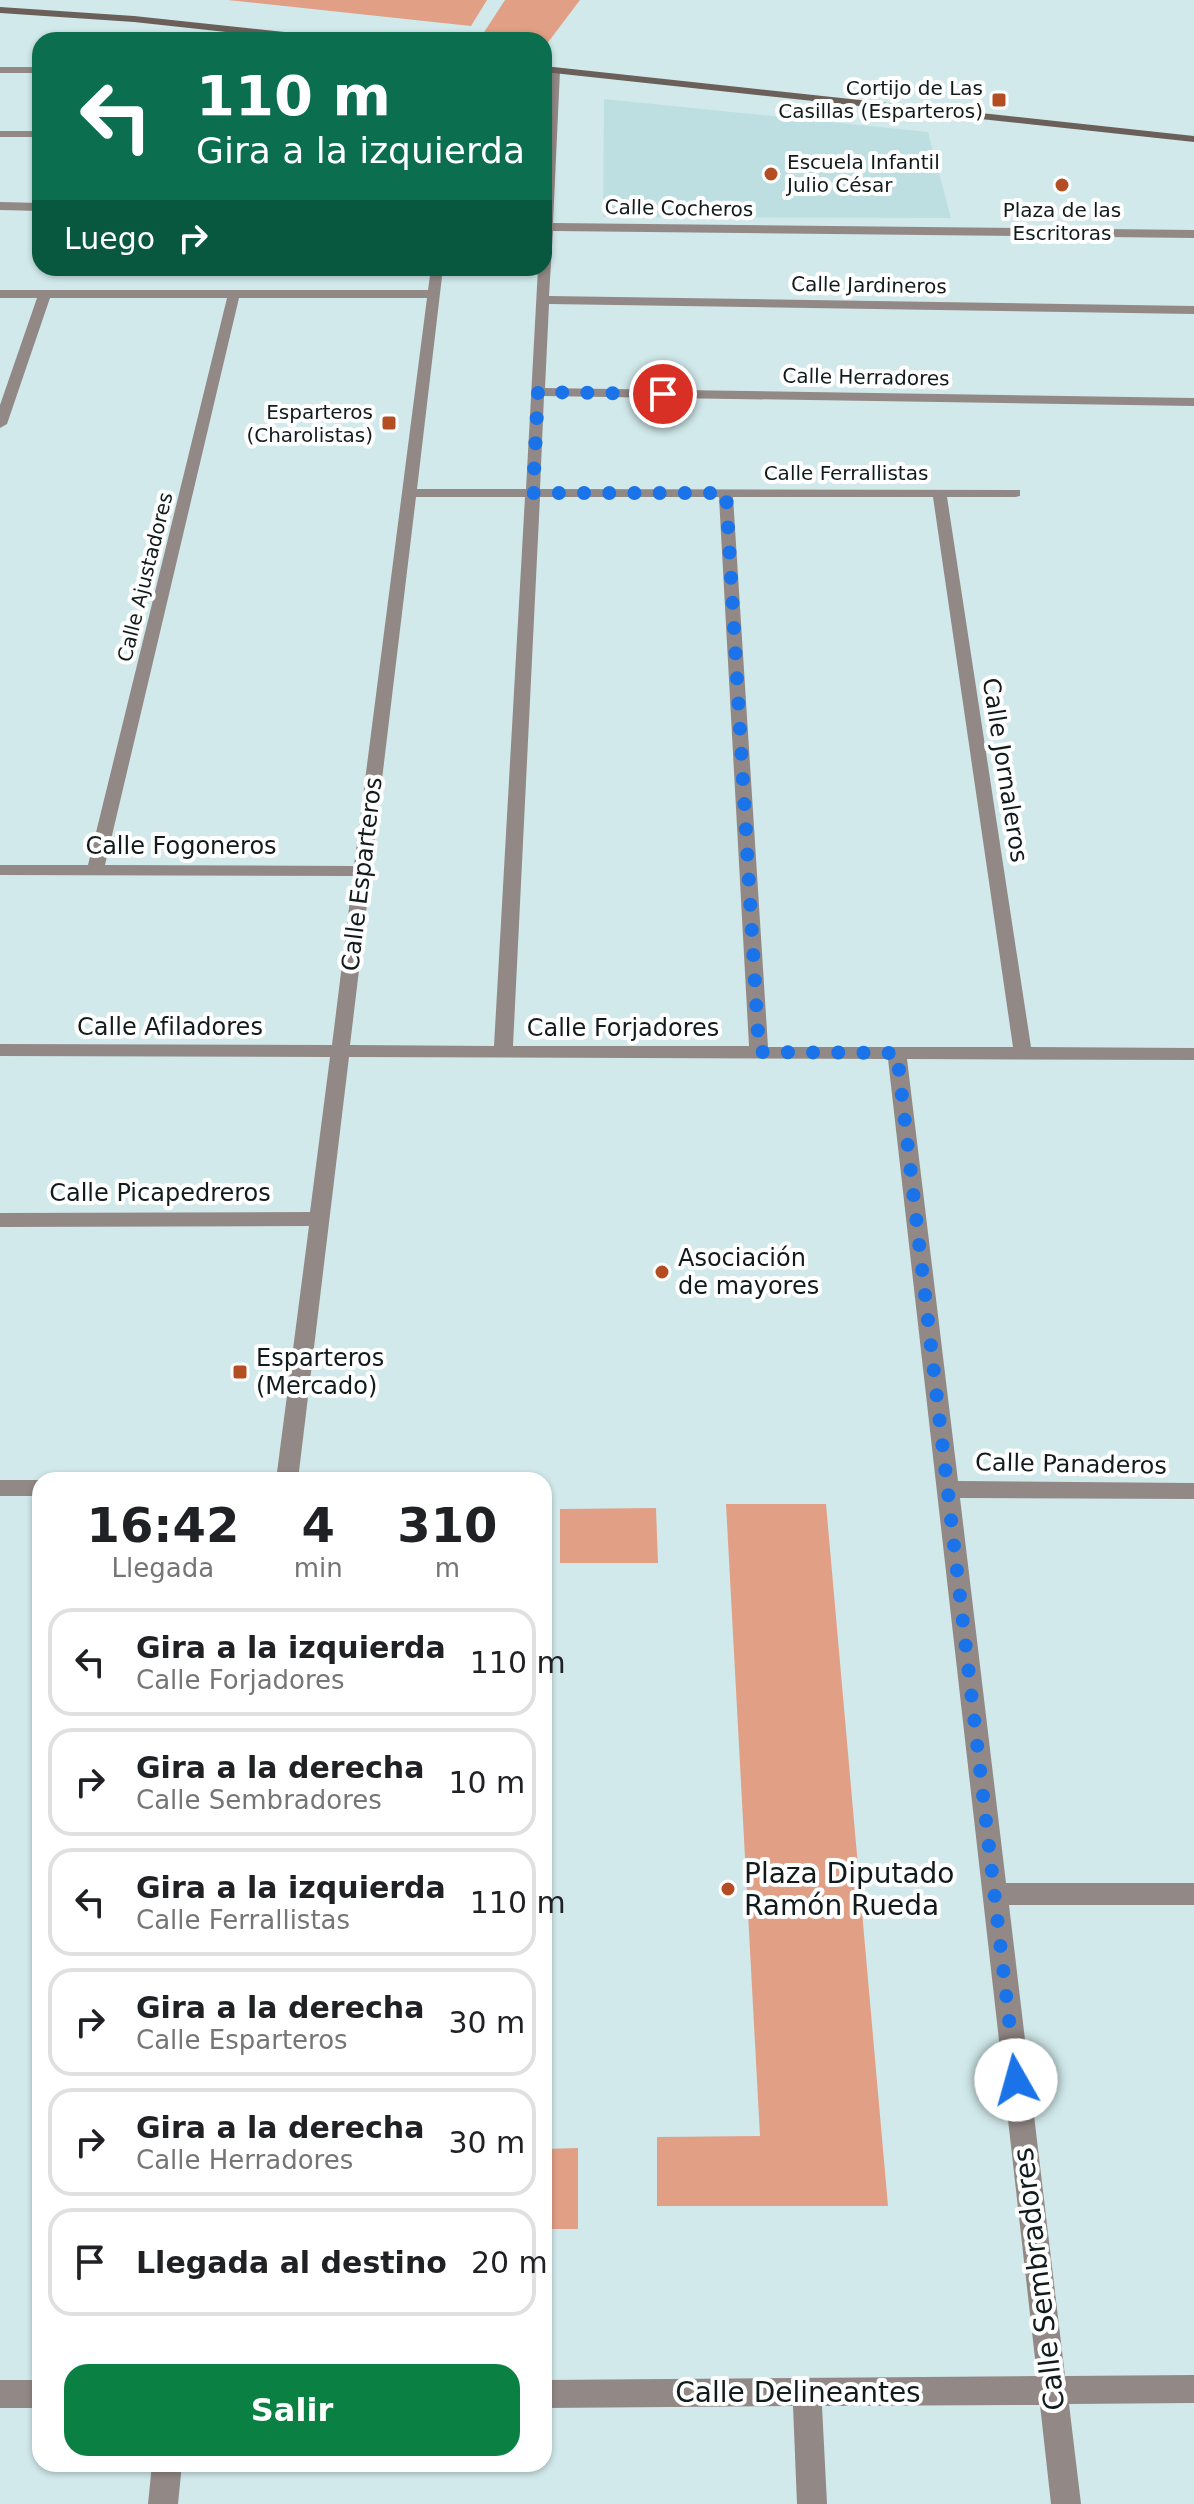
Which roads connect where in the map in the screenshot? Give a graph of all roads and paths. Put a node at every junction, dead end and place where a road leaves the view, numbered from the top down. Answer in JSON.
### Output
{"nodes":[{"id":1,"x":0,"y":10,"type":"edge"},
{"id":2,"x":256,"y":32,"type":"edge"},
{"id":3,"x":0,"y":70,"type":"edge"},
{"id":4,"x":32,"y":70,"type":"edge"},
{"id":5,"x":552,"y":70,"type":"edge"},
{"id":6,"x":0,"y":134,"type":"edge"},
{"id":7,"x":32,"y":134,"type":"edge"},
{"id":8,"x":1194,"y":139,"type":"edge"},
{"id":9,"x":0,"y":206,"type":"edge"},
{"id":10,"x":32,"y":207,"type":"edge"},
{"id":11,"x":552,"y":227,"type":"edge"},
{"id":12,"x":1194,"y":234,"type":"edge"},
{"id":13,"x":436,"y":276,"type":"edge"},
{"id":14,"x":544,"y":276,"type":"edge"},
{"id":15,"x":0,"y":294,"type":"edge"},
{"id":16,"x":45,"y":294,"type":"junction"},
{"id":17,"x":234,"y":294,"type":"junction"},
{"id":18,"x":434,"y":294,"type":"junction"},
{"id":19,"x":543,"y":300,"type":"junction"},
{"id":20,"x":1194,"y":310,"type":"edge"},
{"id":21,"x":538,"y":392,"type":"junction"},
{"id":22,"x":1194,"y":402,"type":"edge"},
{"id":23,"x":0,"y":424,"type":"edge"},
{"id":24,"x":409,"y":493,"type":"junction"},
{"id":25,"x":533,"y":493,"type":"junction"},
{"id":26,"x":726,"y":493,"type":"junction"},
{"id":27,"x":939,"y":493,"type":"junction"},
{"id":28,"x":1015,"y":493,"type":"dead end"},
{"id":29,"x":0,"y":870,"type":"edge"},
{"id":30,"x":95,"y":870,"type":"junction"},
{"id":31,"x":363,"y":871,"type":"junction"},
{"id":32,"x":0,"y":1050,"type":"edge"},
{"id":33,"x":341,"y":1051,"type":"junction"},
{"id":34,"x":503,"y":1052,"type":"junction"},
{"id":35,"x":759,"y":1052,"type":"junction"},
{"id":36,"x":897,"y":1053,"type":"junction"},
{"id":37,"x":1023,"y":1053,"type":"junction"},
{"id":38,"x":1194,"y":1054,"type":"edge"},
{"id":39,"x":320,"y":1219,"type":"junction"},
{"id":40,"x":0,"y":1220,"type":"edge"},
{"id":41,"x":288,"y":1472,"type":"edge"},
{"id":42,"x":0,"y":1488,"type":"edge"},
{"id":43,"x":32,"y":1488,"type":"edge"},
{"id":44,"x":948,"y":1489,"type":"junction"},
{"id":45,"x":1194,"y":1491,"type":"edge"},
{"id":46,"x":994,"y":1894,"type":"junction"},
{"id":47,"x":1194,"y":1894,"type":"edge"},
{"id":48,"x":1052,"y":2389,"type":"junction"},
{"id":49,"x":1194,"y":2389,"type":"edge"},
{"id":50,"x":807,"y":2392,"type":"junction"},
{"id":51,"x":0,"y":2394,"type":"edge"},
{"id":52,"x":32,"y":2394,"type":"edge"},
{"id":53,"x":552,"y":2394,"type":"edge"},
{"id":54,"x":166,"y":2472,"type":"edge"},
{"id":55,"x":163,"y":2504,"type":"edge"},
{"id":56,"x":812,"y":2504,"type":"edge"},
{"id":57,"x":1066,"y":2504,"type":"edge"}],
"edges":[{"from":1,"to":2,"type":"street"},
{"from":3,"to":4,"type":"street"},
{"from":5,"to":8,"type":"street"},
{"from":6,"to":7,"type":"street"},
{"from":9,"to":10,"type":"street"},
{"from":11,"to":12,"type":"street","name":"Calle Cocheros"},
{"from":13,"to":18,"type":"street","name":"Calle Esparteros"},
{"from":14,"to":19,"type":"street"},
{"from":15,"to":16,"type":"street"},
{"from":16,"to":17,"type":"street"},
{"from":16,"to":23,"type":"street"},
{"from":17,"to":18,"type":"street"},
{"from":17,"to":30,"type":"street","name":"Calle Ajustadores"},
{"from":18,"to":24,"type":"street","name":"Calle Esparteros"},
{"from":19,"to":20,"type":"street","name":"Calle Jardineros"},
{"from":19,"to":21,"type":"street"},
{"from":21,"to":22,"type":"street","name":"Calle Herradores"},
{"from":21,"to":25,"type":"street"},
{"from":24,"to":25,"type":"street","name":"Calle Ferrallistas"},
{"from":24,"to":31,"type":"street","name":"Calle Esparteros"},
{"from":25,"to":26,"type":"street","name":"Calle Ferrallistas"},
{"from":25,"to":34,"type":"street"},
{"from":26,"to":27,"type":"street","name":"Calle Ferrallistas"},
{"from":26,"to":35,"type":"street"},
{"from":27,"to":28,"type":"street","name":"Calle Ferrallistas"},
{"from":27,"to":37,"type":"street","name":"Calle Jornaleros"},
{"from":29,"to":30,"type":"street","name":"Calle Fogoneros"},
{"from":30,"to":31,"type":"street","name":"Calle Fogoneros"},
{"from":31,"to":33,"type":"street","name":"Calle Esparteros"},
{"from":32,"to":33,"type":"street","name":"Calle Afiladores"},
{"from":33,"to":34,"type":"street","name":"Calle Forjadores"},
{"from":33,"to":39,"type":"street","name":"Calle Esparteros"},
{"from":34,"to":35,"type":"street","name":"Calle Forjadores"},
{"from":35,"to":36,"type":"street","name":"Calle Forjadores"},
{"from":36,"to":37,"type":"street","name":"Calle Forjadores"},
{"from":36,"to":44,"type":"street","name":"Calle Sembradores"},
{"from":37,"to":38,"type":"street","name":"Calle Forjadores"},
{"from":39,"to":40,"type":"street","name":"Calle Picapedreros"},
{"from":39,"to":41,"type":"street","name":"Calle Esparteros"},
{"from":42,"to":43,"type":"street"},
{"from":44,"to":45,"type":"street","name":"Calle Panaderos"},
{"from":44,"to":46,"type":"street","name":"Calle Sembradores"},
{"from":46,"to":47,"type":"street"},
{"from":46,"to":48,"type":"street","name":"Calle Sembradores"},
{"from":48,"to":49,"type":"street","name":"Calle Delineantes"},
{"from":48,"to":50,"type":"street","name":"Calle Delineantes"},
{"from":48,"to":57,"type":"street","name":"Calle Sembradores"},
{"from":50,"to":53,"type":"street","name":"Calle Delineantes"},
{"from":50,"to":56,"type":"street"},
{"from":51,"to":52,"type":"street"},
{"from":54,"to":55,"type":"street"}]}
